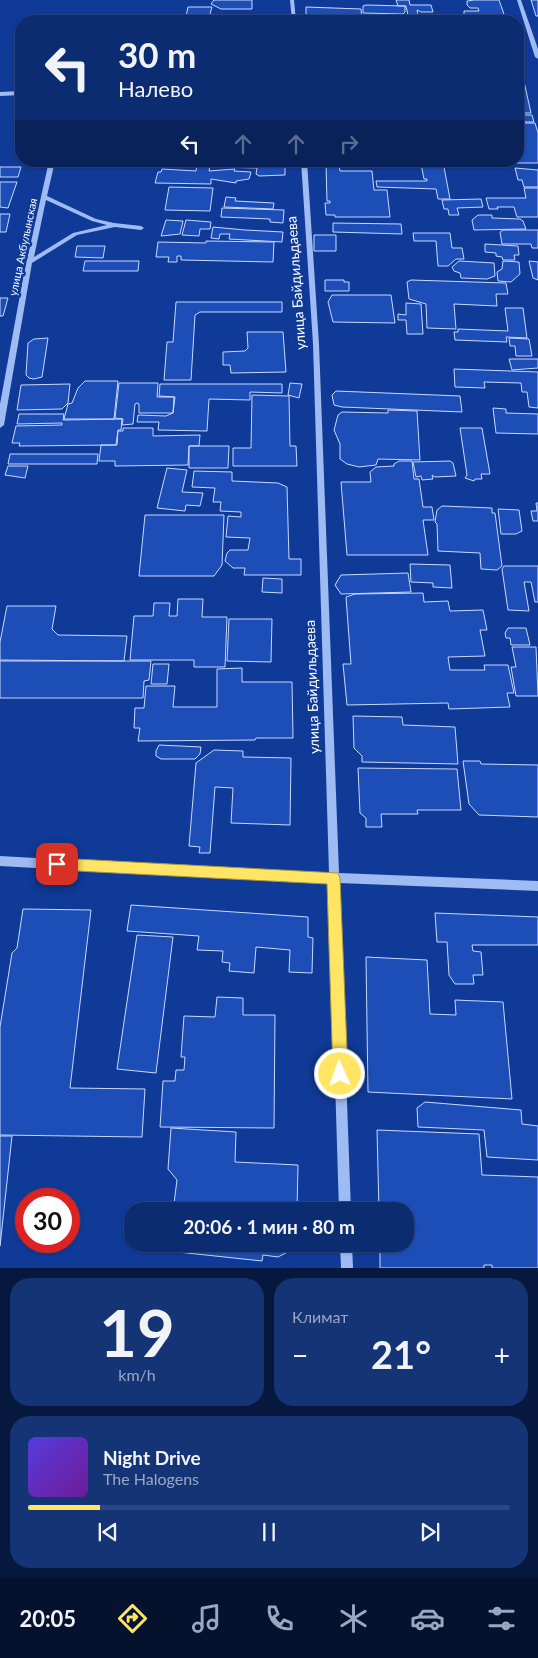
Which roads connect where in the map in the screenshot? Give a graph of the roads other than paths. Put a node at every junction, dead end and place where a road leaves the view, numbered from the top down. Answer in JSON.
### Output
{"nodes":[{"id":1,"x":292,"y":0,"type":"edge"},
{"id":2,"x":519,"y":0,"type":"edge"},
{"id":3,"x":293,"y":15,"type":"edge"},
{"id":4,"x":538,"y":57,"type":"edge"},
{"id":5,"x":15,"y":93,"type":"edge"},
{"id":6,"x":0,"y":94,"type":"edge"},
{"id":7,"x":51,"y":167,"type":"edge"},
{"id":8,"x":304,"y":167,"type":"edge"},
{"id":9,"x":44,"y":197,"type":"junction"},
{"id":10,"x":115,"y":224,"type":"junction"},
{"id":11,"x":141,"y":228,"type":"dead end"},
{"id":12,"x":30,"y":262,"type":"junction"},
{"id":13,"x":0,"y":425,"type":"edge"},
{"id":14,"x":0,"y":861,"type":"edge"},
{"id":15,"x":334,"y":878,"type":"junction"},
{"id":16,"x":538,"y":886,"type":"edge"},
{"id":17,"x":345,"y":1202,"type":"edge"},
{"id":18,"x":346,"y":1252,"type":"edge"},
{"id":19,"x":347,"y":1268,"type":"edge"}],
"edges":[{"from":1,"to":3,"type":"street"},
{"from":2,"to":4,"type":"street"},
{"from":5,"to":6,"type":"street"},
{"from":7,"to":9,"type":"street","name":"улица Акбулынская"},
{"from":8,"to":15,"type":"street","name":"улица Байдильдаева"},
{"from":9,"to":10,"type":"street"},
{"from":9,"to":12,"type":"street","name":"улица Акбулынская"},
{"from":10,"to":11,"type":"street"},
{"from":10,"to":12,"type":"street"},
{"from":12,"to":13,"type":"street","name":"улица Акбулынская"},
{"from":14,"to":15,"type":"street"},
{"from":15,"to":16,"type":"street"},
{"from":15,"to":17,"type":"street","name":"улица Байдильдаева"},
{"from":18,"to":19,"type":"street"}]}
